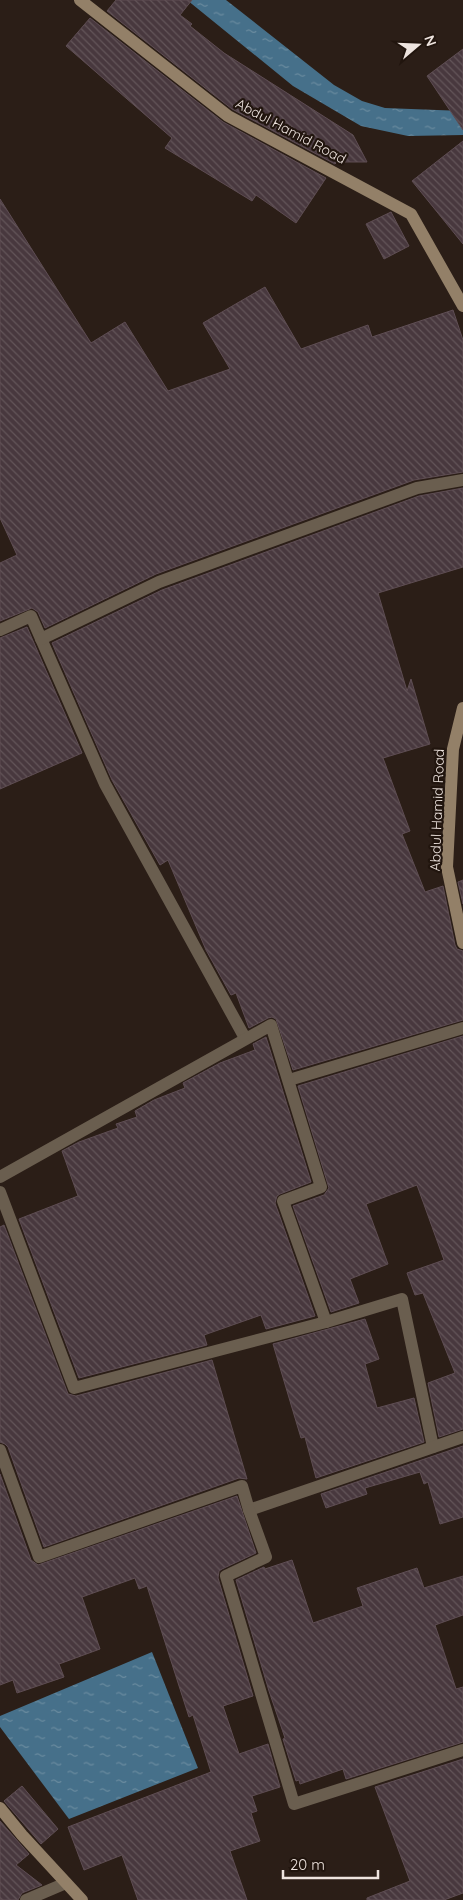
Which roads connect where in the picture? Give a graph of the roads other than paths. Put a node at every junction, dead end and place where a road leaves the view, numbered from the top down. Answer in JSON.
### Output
{"nodes":[{"id":1,"x":80,"y":0,"type":"edge"},
{"id":2,"x":463,"y":306,"type":"edge"},
{"id":3,"x":463,"y":480,"type":"edge"},
{"id":4,"x":0,"y":630,"type":"edge"},
{"id":5,"x":41,"y":639,"type":"junction"},
{"id":6,"x":463,"y":708,"type":"edge"},
{"id":7,"x":463,"y":943,"type":"edge"},
{"id":8,"x":463,"y":1028,"type":"edge"},
{"id":9,"x":245,"y":1038,"type":"junction"},
{"id":10,"x":289,"y":1080,"type":"junction"},
{"id":11,"x":0,"y":1177,"type":"edge"},
{"id":12,"x":0,"y":1192,"type":"edge"},
{"id":13,"x":326,"y":1322,"type":"junction"},
{"id":14,"x":463,"y":1437,"type":"edge"},
{"id":15,"x":433,"y":1447,"type":"junction"},
{"id":16,"x":0,"y":1450,"type":"edge"},
{"id":17,"x":249,"y":1510,"type":"junction"},
{"id":18,"x":463,"y":1750,"type":"edge"},
{"id":19,"x":0,"y":1808,"type":"edge"},
{"id":20,"x":66,"y":1883,"type":"junction"},
{"id":21,"x":26,"y":1900,"type":"edge"},
{"id":22,"x":82,"y":1900,"type":"edge"}],
"edges":[{"from":1,"to":2,"type":"street","name":"Abdul Hamid Road"},
{"from":3,"to":5,"type":"street"},
{"from":4,"to":5,"type":"street"},
{"from":5,"to":9,"type":"street"},
{"from":6,"to":7,"type":"street","name":"Abdul Hamid Road"},
{"from":8,"to":10,"type":"street"},
{"from":9,"to":10,"type":"street"},
{"from":9,"to":11,"type":"street"},
{"from":10,"to":13,"type":"street"},
{"from":12,"to":13,"type":"street"},
{"from":13,"to":15,"type":"street"},
{"from":14,"to":15,"type":"street"},
{"from":15,"to":17,"type":"street"},
{"from":16,"to":17,"type":"street"},
{"from":17,"to":18,"type":"street"},
{"from":19,"to":20,"type":"street"},
{"from":20,"to":21,"type":"street"},
{"from":20,"to":22,"type":"street"}]}
